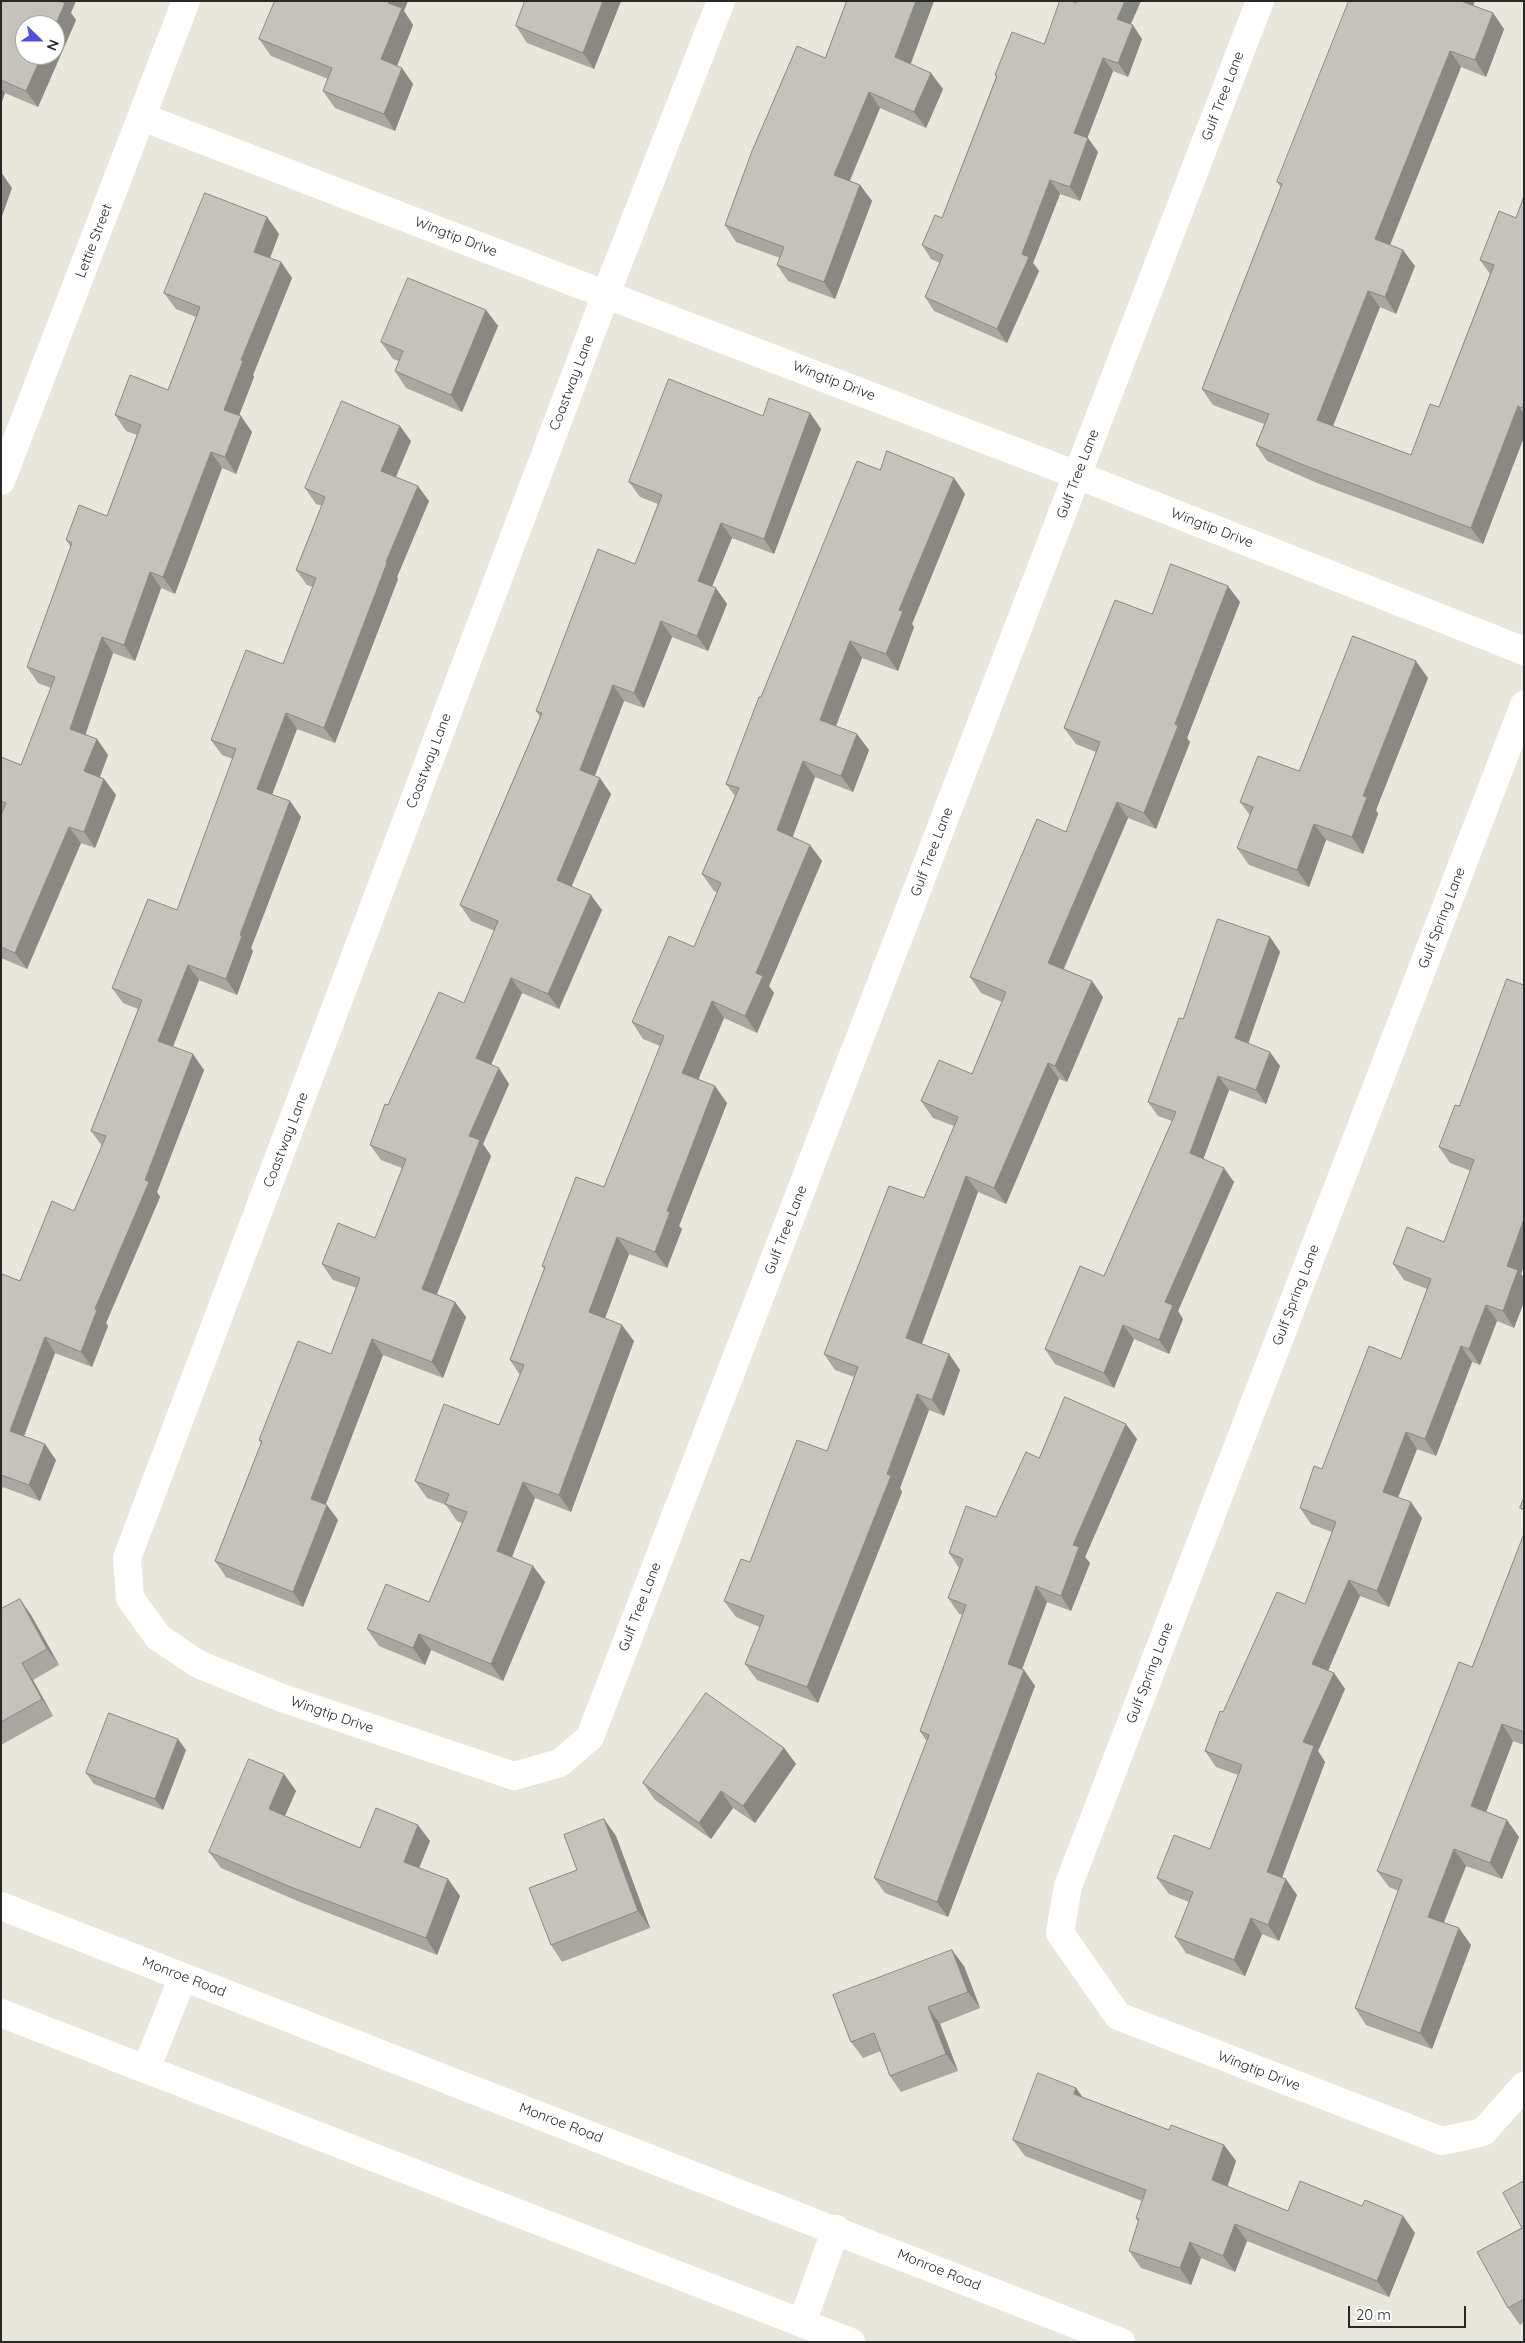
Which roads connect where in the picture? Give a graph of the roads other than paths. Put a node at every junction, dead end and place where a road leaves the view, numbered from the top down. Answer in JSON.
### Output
{"nodes":[{"id":1,"x":186,"y":1,"type":"edge"},
{"id":2,"x":721,"y":1,"type":"edge"},
{"id":3,"x":1260,"y":1,"type":"edge"},
{"id":4,"x":142,"y":117,"type":"junction"},
{"id":5,"x":606,"y":294,"type":"junction"},
{"id":6,"x":1078,"y":475,"type":"junction"},
{"id":7,"x":1,"y":481,"type":"edge"},
{"id":8,"x":1524,"y":650,"type":"edge"},
{"id":9,"x":1524,"y":705,"type":"edge"},
{"id":10,"x":141,"y":1523,"type":"joint"},
{"id":11,"x":603,"y":1702,"type":"joint"},
{"id":12,"x":1068,"y":1886,"type":"joint"},
{"id":13,"x":1,"y":1906,"type":"edge"},
{"id":14,"x":183,"y":1977,"type":"junction"},
{"id":15,"x":1,"y":2013,"type":"edge"},
{"id":16,"x":146,"y":2069,"type":"junction"},
{"id":17,"x":1524,"y":2086,"type":"edge"},
{"id":18,"x":836,"y":2230,"type":"junction"},
{"id":19,"x":802,"y":2323,"type":"junction"},
{"id":20,"x":851,"y":2342,"type":"edge"},
{"id":21,"x":1121,"y":2342,"type":"edge"}],
"edges":[{"from":1,"to":4,"type":"street","name":"Lettie Street"},
{"from":2,"to":5,"type":"street","name":"Coastway Lane"},
{"from":3,"to":6,"type":"street","name":"Gulf Tree Lane"},
{"from":4,"to":5,"type":"street","name":"Wingtip Drive"},
{"from":4,"to":7,"type":"street","name":"Lettie Street"},
{"from":5,"to":6,"type":"street","name":"Wingtip Drive"},
{"from":5,"to":10,"type":"street","name":"Coastway Lane"},
{"from":6,"to":8,"type":"street","name":"Wingtip Drive"},
{"from":6,"to":11,"type":"street","name":"Gulf Tree Lane"},
{"from":9,"to":12,"type":"street","name":"Gulf Spring Lane"},
{"from":10,"to":11,"type":"street","name":"Wingtip Drive"},
{"from":12,"to":17,"type":"street","name":"Wingtip Drive"},
{"from":13,"to":14,"type":"street","name":"Monroe Road"},
{"from":14,"to":16,"type":"street"},
{"from":14,"to":18,"type":"street","name":"Monroe Road"},
{"from":15,"to":16,"type":"street"},
{"from":16,"to":19,"type":"street"},
{"from":18,"to":19,"type":"street"},
{"from":18,"to":21,"type":"street","name":"Monroe Road"},
{"from":19,"to":20,"type":"street"}]}
